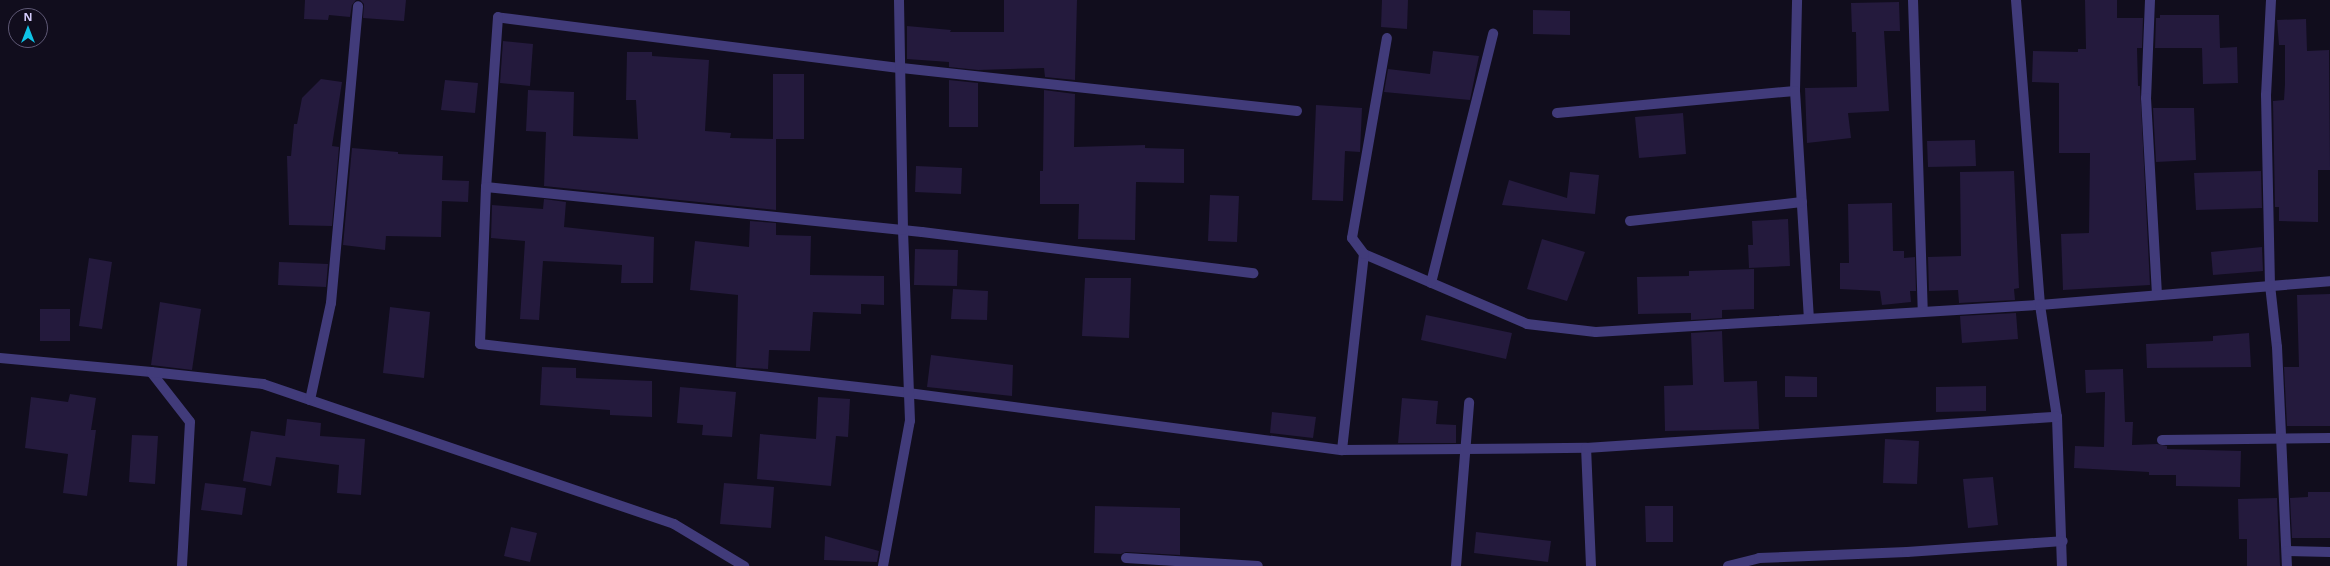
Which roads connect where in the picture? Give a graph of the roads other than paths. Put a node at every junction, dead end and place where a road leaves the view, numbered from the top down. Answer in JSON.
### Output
{"nodes":[{"id":1,"x":899,"y":0,"type":"edge"},
{"id":2,"x":1797,"y":0,"type":"edge"},
{"id":3,"x":1913,"y":0,"type":"edge"},
{"id":4,"x":2016,"y":0,"type":"edge"},
{"id":5,"x":2150,"y":0,"type":"edge"},
{"id":6,"x":2271,"y":0,"type":"edge"},
{"id":7,"x":358,"y":6,"type":"dead end"},
{"id":8,"x":1493,"y":34,"type":"dead end"},
{"id":9,"x":1387,"y":38,"type":"dead end"},
{"id":10,"x":900,"y":68,"type":"junction"},
{"id":11,"x":1795,"y":91,"type":"junction"},
{"id":12,"x":1297,"y":111,"type":"dead end"},
{"id":13,"x":1557,"y":113,"type":"dead end"},
{"id":14,"x":486,"y":188,"type":"junction"},
{"id":15,"x":1802,"y":202,"type":"junction"},
{"id":16,"x":1630,"y":221,"type":"dead end"},
{"id":17,"x":903,"y":230,"type":"junction"},
{"id":18,"x":1364,"y":254,"type":"junction"},
{"id":19,"x":1253,"y":273,"type":"dead end"},
{"id":20,"x":2330,"y":281,"type":"edge"},
{"id":21,"x":1431,"y":283,"type":"junction"},
{"id":22,"x":2270,"y":285,"type":"junction"},
{"id":23,"x":2157,"y":295,"type":"junction"},
{"id":24,"x":2040,"y":304,"type":"junction"},
{"id":25,"x":1923,"y":312,"type":"junction"},
{"id":26,"x":1809,"y":319,"type":"junction"},
{"id":27,"x":0,"y":358,"type":"edge"},
{"id":28,"x":152,"y":372,"type":"junction"},
{"id":29,"x":908,"y":393,"type":"junction"},
{"id":30,"x":310,"y":400,"type":"junction"},
{"id":31,"x":1469,"y":403,"type":"dead end"},
{"id":32,"x":2057,"y":417,"type":"junction"},
{"id":33,"x":2330,"y":438,"type":"edge"},
{"id":34,"x":2281,"y":439,"type":"junction"},
{"id":35,"x":2162,"y":440,"type":"dead end"},
{"id":36,"x":1586,"y":448,"type":"junction"},
{"id":37,"x":1342,"y":450,"type":"junction"},
{"id":38,"x":1466,"y":450,"type":"junction"},
{"id":39,"x":2063,"y":541,"type":"junction"},
{"id":40,"x":2287,"y":551,"type":"junction"},
{"id":41,"x":2330,"y":552,"type":"edge"},
{"id":42,"x":1126,"y":558,"type":"dead end"},
{"id":43,"x":182,"y":566,"type":"edge"},
{"id":44,"x":744,"y":566,"type":"edge"},
{"id":45,"x":883,"y":566,"type":"edge"},
{"id":46,"x":1258,"y":566,"type":"edge"},
{"id":47,"x":1456,"y":566,"type":"edge"},
{"id":48,"x":1591,"y":566,"type":"edge"},
{"id":49,"x":1728,"y":566,"type":"edge"},
{"id":50,"x":2062,"y":566,"type":"edge"},
{"id":51,"x":2287,"y":566,"type":"edge"}],
"edges":[{"from":1,"to":10,"type":"street"},
{"from":2,"to":11,"type":"street"},
{"from":3,"to":25,"type":"street"},
{"from":4,"to":24,"type":"street"},
{"from":5,"to":23,"type":"street"},
{"from":6,"to":22,"type":"street"},
{"from":7,"to":30,"type":"street"},
{"from":8,"to":21,"type":"street"},
{"from":9,"to":18,"type":"street"},
{"from":10,"to":12,"type":"street"},
{"from":10,"to":14,"type":"street"},
{"from":10,"to":17,"type":"street"},
{"from":11,"to":13,"type":"street"},
{"from":11,"to":15,"type":"street"},
{"from":14,"to":17,"type":"street"},
{"from":14,"to":29,"type":"street"},
{"from":15,"to":16,"type":"street"},
{"from":15,"to":26,"type":"street"},
{"from":17,"to":19,"type":"street"},
{"from":17,"to":29,"type":"street"},
{"from":18,"to":21,"type":"street"},
{"from":18,"to":37,"type":"street"},
{"from":20,"to":22,"type":"street"},
{"from":21,"to":26,"type":"street"},
{"from":22,"to":23,"type":"street"},
{"from":22,"to":34,"type":"street"},
{"from":23,"to":24,"type":"street"},
{"from":24,"to":25,"type":"street"},
{"from":24,"to":32,"type":"street"},
{"from":25,"to":26,"type":"street"},
{"from":27,"to":28,"type":"street"},
{"from":28,"to":30,"type":"street"},
{"from":28,"to":43,"type":"street"},
{"from":29,"to":37,"type":"street"},
{"from":29,"to":45,"type":"street"},
{"from":30,"to":44,"type":"street"},
{"from":31,"to":38,"type":"street"},
{"from":32,"to":36,"type":"street"},
{"from":32,"to":39,"type":"street"},
{"from":33,"to":34,"type":"street"},
{"from":34,"to":35,"type":"street"},
{"from":34,"to":40,"type":"street"},
{"from":36,"to":38,"type":"street"},
{"from":36,"to":48,"type":"street"},
{"from":37,"to":38,"type":"street"},
{"from":38,"to":47,"type":"street"},
{"from":39,"to":49,"type":"street"},
{"from":39,"to":50,"type":"street"},
{"from":40,"to":41,"type":"street"},
{"from":40,"to":51,"type":"street"},
{"from":42,"to":46,"type":"street"}]}
